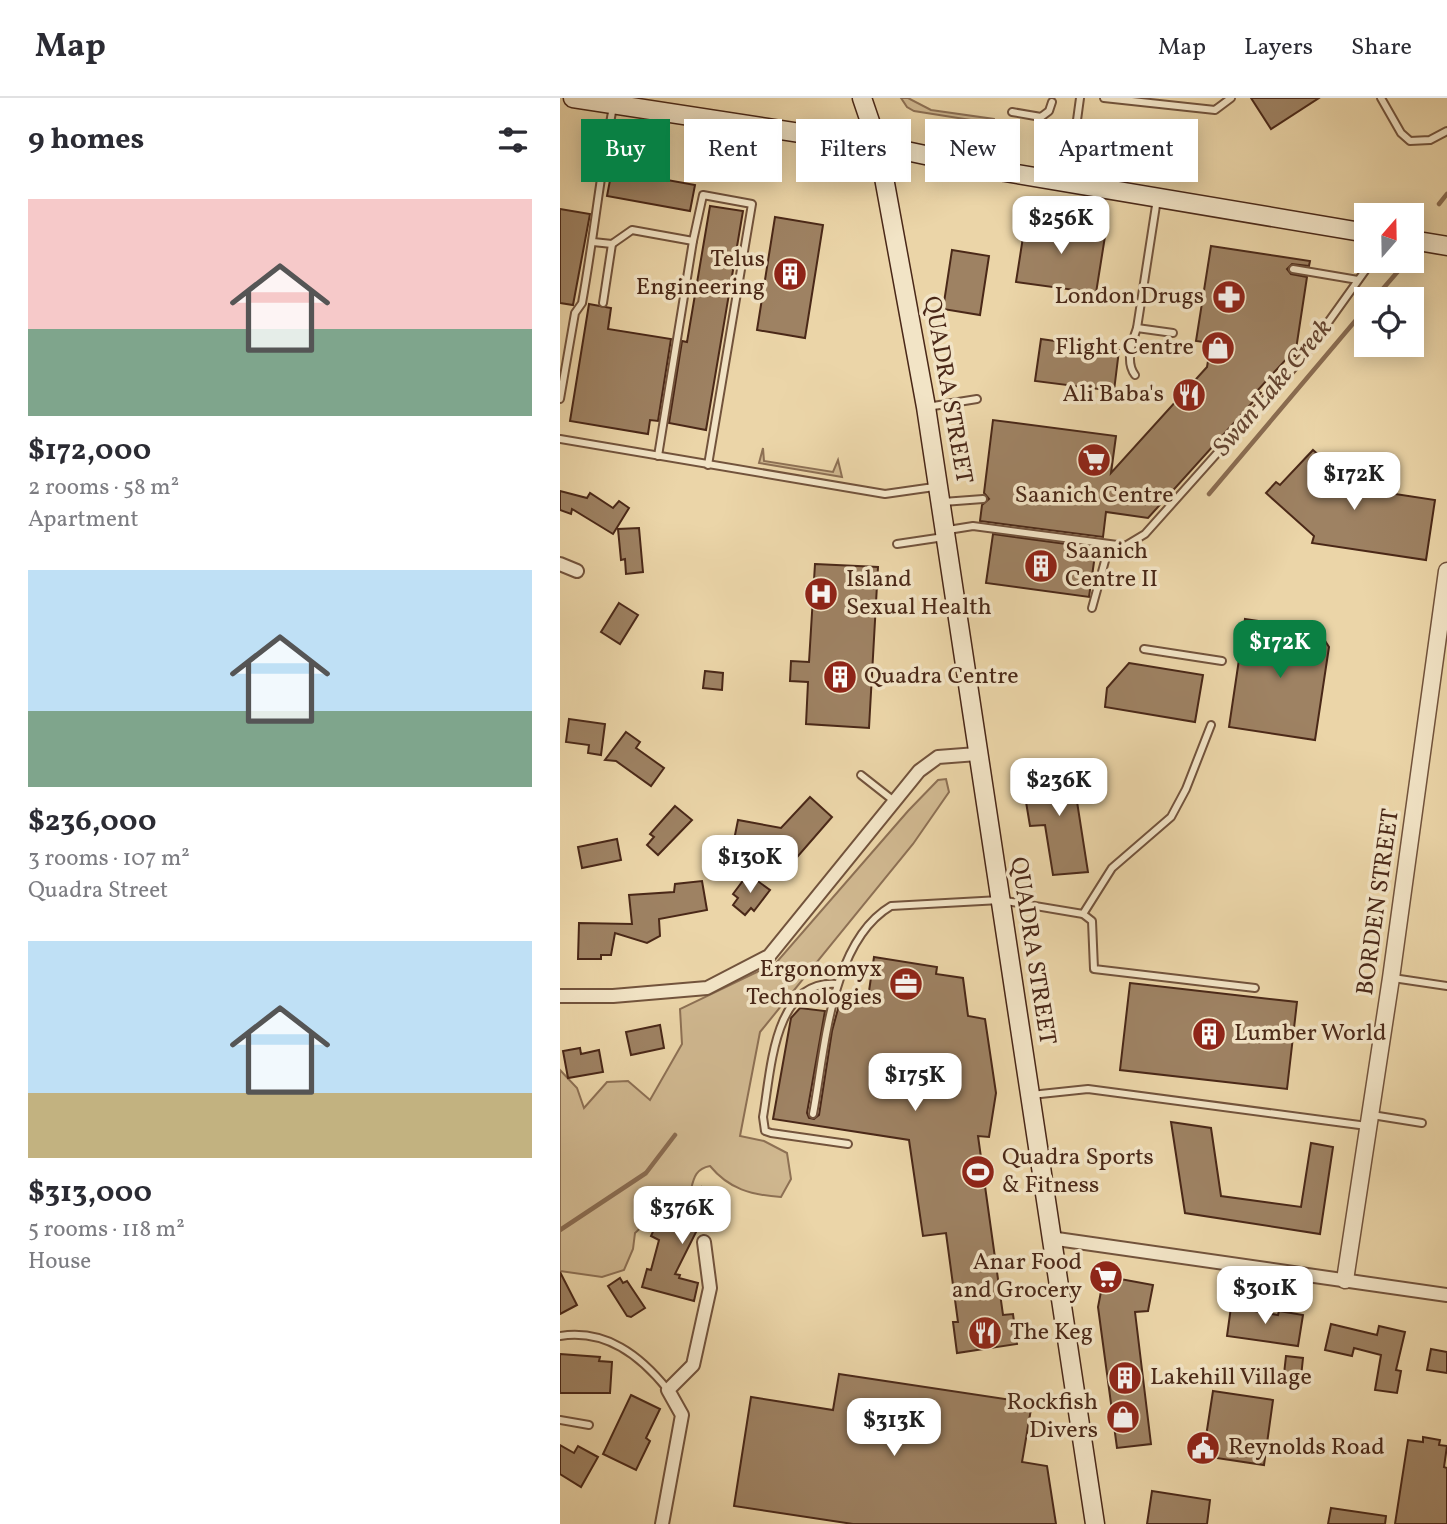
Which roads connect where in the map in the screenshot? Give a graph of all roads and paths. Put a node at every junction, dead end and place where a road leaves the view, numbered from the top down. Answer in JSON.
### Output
{"nodes":[{"id":1,"x":573,"y":98,"type":"edge"},
{"id":2,"x":862,"y":98,"type":"edge"},
{"id":3,"x":1080,"y":98,"type":"edge"},
{"id":4,"x":1104,"y":98,"type":"edge"},
{"id":5,"x":1231,"y":98,"type":"edge"},
{"id":6,"x":1381,"y":98,"type":"edge"},
{"id":7,"x":1052,"y":102,"type":"dead end"},
{"id":8,"x":624,"y":103,"type":"edge"},
{"id":9,"x":1012,"y":112,"type":"dead end"},
{"id":10,"x":869,"y":119,"type":"edge"},
{"id":11,"x":1077,"y":119,"type":"edge"},
{"id":12,"x":796,"y":131,"type":"edge"},
{"id":13,"x":1447,"y":131,"type":"edge"},
{"id":14,"x":911,"y":151,"type":"edge"},
{"id":15,"x":1034,"y":175,"type":"edge"},
{"id":16,"x":885,"y":182,"type":"edge"},
{"id":17,"x":1069,"y":182,"type":"edge"},
{"id":18,"x":1157,"y":197,"type":"junction"},
{"id":19,"x":1354,"y":231,"type":"edge"},
{"id":20,"x":693,"y":241,"type":"junction"},
{"id":21,"x":593,"y":242,"type":"junction"},
{"id":22,"x":1424,"y":242,"type":"edge"},
{"id":23,"x":612,"y":244,"type":"junction"},
{"id":24,"x":1447,"y":246,"type":"edge"},
{"id":25,"x":1293,"y":269,"type":"dead end"},
{"id":26,"x":1363,"y":273,"type":"edge"},
{"id":27,"x":1360,"y":277,"type":"junction"},
{"id":28,"x":603,"y":303,"type":"dead end"},
{"id":29,"x":1137,"y":328,"type":"junction"},
{"id":30,"x":1173,"y":333,"type":"dead end"},
{"id":31,"x":1135,"y":375,"type":"dead end"},
{"id":32,"x":560,"y":399,"type":"edge"},
{"id":33,"x":977,"y":399,"type":"dead end"},
{"id":34,"x":926,"y":407,"type":"junction"},
{"id":35,"x":560,"y":439,"type":"edge"},
{"id":36,"x":658,"y":456,"type":"junction"},
{"id":37,"x":708,"y":465,"type":"junction"},
{"id":38,"x":940,"y":494,"type":"junction"},
{"id":39,"x":983,"y":499,"type":"dead end"},
{"id":40,"x":946,"y":533,"type":"junction"},
{"id":41,"x":897,"y":544,"type":"dead end"},
{"id":42,"x":1108,"y":550,"type":"dead end"},
{"id":43,"x":560,"y":564,"type":"edge"},
{"id":44,"x":578,"y":571,"type":"dead end"},
{"id":45,"x":1447,"y":571,"type":"edge"},
{"id":46,"x":1092,"y":608,"type":"dead end"},
{"id":47,"x":1143,"y":649,"type":"dead end"},
{"id":48,"x":1222,"y":661,"type":"dead end"},
{"id":49,"x":1212,"y":724,"type":"dead end"},
{"id":50,"x":976,"y":754,"type":"junction"},
{"id":51,"x":861,"y":775,"type":"dead end"},
{"id":52,"x":894,"y":800,"type":"junction"},
{"id":53,"x":1000,"y":900,"type":"junction"},
{"id":54,"x":1083,"y":914,"type":"junction"},
{"id":55,"x":1391,"y":978,"type":"junction"},
{"id":56,"x":838,"y":984,"type":"junction"},
{"id":57,"x":1445,"y":986,"type":"edge"},
{"id":58,"x":1255,"y":988,"type":"dead end"},
{"id":59,"x":560,"y":996,"type":"edge"},
{"id":60,"x":1441,"y":996,"type":"dead end"},
{"id":61,"x":1029,"y":1096,"type":"junction"},
{"id":62,"x":813,"y":1114,"type":"dead end"},
{"id":63,"x":1369,"y":1120,"type":"junction"},
{"id":64,"x":1422,"y":1123,"type":"dead end"},
{"id":65,"x":848,"y":1144,"type":"dead end"},
{"id":66,"x":1050,"y":1238,"type":"junction"},
{"id":67,"x":704,"y":1242,"type":"dead end"},
{"id":68,"x":1345,"y":1280,"type":"junction"},
{"id":69,"x":1447,"y":1296,"type":"edge"},
{"id":70,"x":560,"y":1336,"type":"edge"},
{"id":71,"x":668,"y":1390,"type":"junction"},
{"id":72,"x":560,"y":1420,"type":"edge"},
{"id":73,"x":589,"y":1425,"type":"dead end"},
{"id":74,"x":662,"y":1524,"type":"edge"},
{"id":75,"x":1095,"y":1524,"type":"edge"}],
"edges":[{"from":1,"to":8,"type":"main road"},
{"from":2,"to":10,"type":"main road","name":"QUADRA STREET"},
{"from":3,"to":11,"type":"lane"},
{"from":4,"to":5,"type":"lane"},
{"from":6,"to":13,"type":"lane"},
{"from":7,"to":9,"type":"lane"},
{"from":8,"to":12,"type":"main road"},
{"from":8,"to":21,"type":"lane"},
{"from":14,"to":15,"type":"main road"},
{"from":16,"to":34,"type":"main road","name":"QUADRA STREET"},
{"from":17,"to":18,"type":"main road"},
{"from":18,"to":19,"type":"main road"},
{"from":18,"to":29,"type":"lane"},
{"from":20,"to":23,"type":"lane"},
{"from":20,"to":36,"type":"lane"},
{"from":20,"to":37,"type":"lane"},
{"from":21,"to":23,"type":"lane"},
{"from":21,"to":32,"type":"lane"},
{"from":22,"to":24,"type":"main road"},
{"from":23,"to":28,"type":"lane"},
{"from":25,"to":27,"type":"lane"},
{"from":26,"to":27,"type":"lane"},
{"from":27,"to":40,"type":"lane"},
{"from":29,"to":30,"type":"lane"},
{"from":29,"to":31,"type":"lane"},
{"from":33,"to":34,"type":"lane"},
{"from":34,"to":38,"type":"main road","name":"QUADRA STREET"},
{"from":35,"to":36,"type":"lane"},
{"from":36,"to":37,"type":"lane"},
{"from":37,"to":38,"type":"lane"},
{"from":38,"to":39,"type":"lane"},
{"from":38,"to":40,"type":"main road","name":"QUADRA STREET"},
{"from":40,"to":41,"type":"lane"},
{"from":40,"to":50,"type":"main road","name":"QUADRA STREET"},
{"from":42,"to":46,"type":"lane"},
{"from":43,"to":44,"type":"street"},
{"from":45,"to":55,"type":"street","name":"BORDEN STREET"},
{"from":47,"to":48,"type":"lane"},
{"from":49,"to":54,"type":"lane"},
{"from":50,"to":52,"type":"street"},
{"from":50,"to":53,"type":"main road","name":"QUADRA STREET"},
{"from":51,"to":52,"type":"lane"},
{"from":52,"to":59,"type":"street"},
{"from":53,"to":54,"type":"lane"},
{"from":53,"to":56,"type":"lane"},
{"from":53,"to":61,"type":"main road","name":"QUADRA STREET"},
{"from":54,"to":58,"type":"lane"},
{"from":55,"to":57,"type":"lane"},
{"from":55,"to":63,"type":"street","name":"BORDEN STREET"},
{"from":56,"to":62,"type":"lane"},
{"from":56,"to":65,"type":"lane"},
{"from":57,"to":60,"type":"lane"},
{"from":61,"to":63,"type":"lane"},
{"from":61,"to":66,"type":"main road","name":"QUADRA STREET"},
{"from":63,"to":64,"type":"lane"},
{"from":63,"to":68,"type":"street","name":"BORDEN STREET"},
{"from":66,"to":68,"type":"street"},
{"from":66,"to":75,"type":"main road","name":"QUADRA STREET"},
{"from":67,"to":71,"type":"street"},
{"from":68,"to":69,"type":"street"},
{"from":70,"to":71,"type":"lane"},
{"from":71,"to":74,"type":"street"},
{"from":72,"to":73,"type":"lane"}]}
